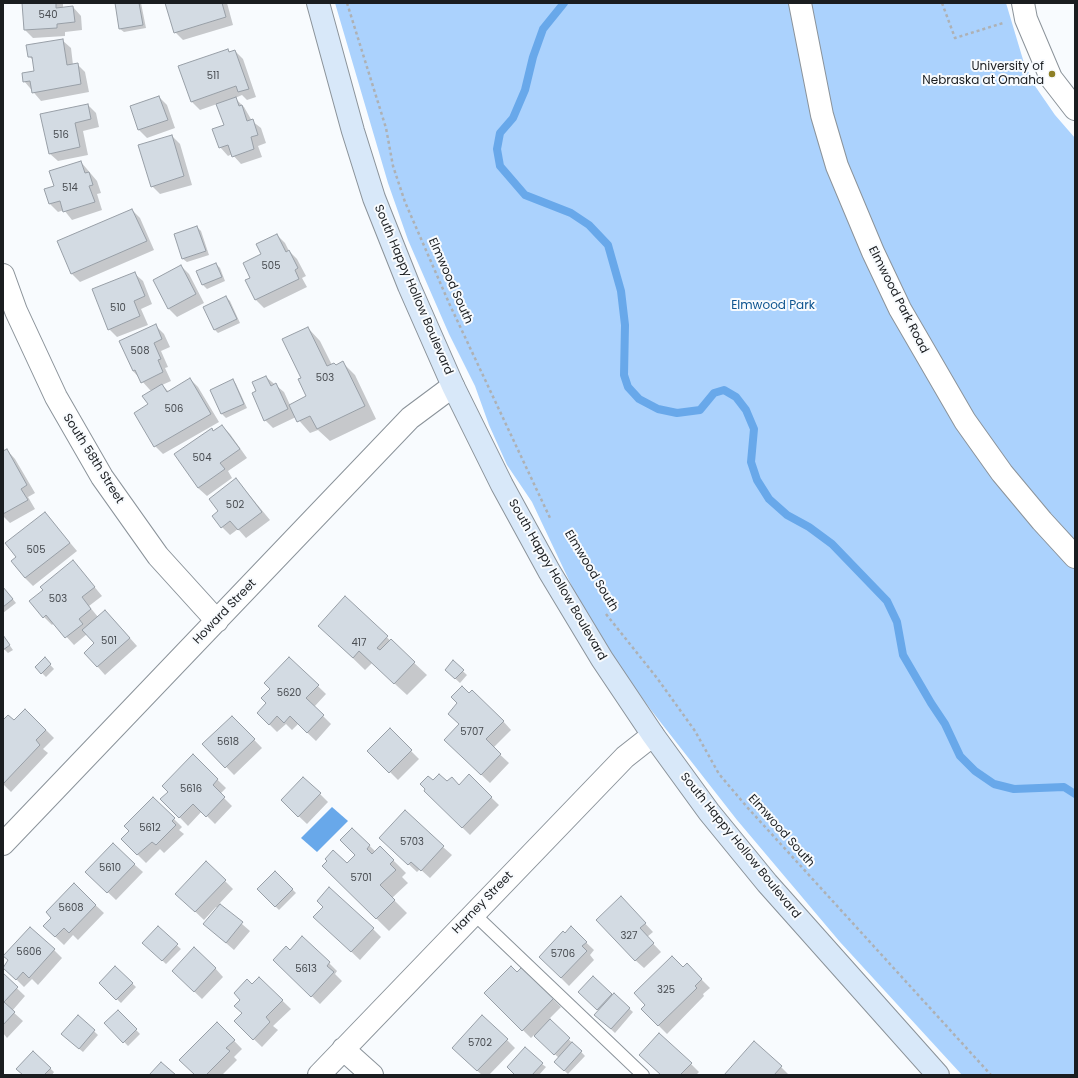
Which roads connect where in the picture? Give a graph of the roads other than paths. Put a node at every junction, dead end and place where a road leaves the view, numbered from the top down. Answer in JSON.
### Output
{"nodes":[{"id":1,"x":318,"y":3,"type":"edge"},
{"id":2,"x":800,"y":3,"type":"edge"},
{"id":3,"x":1025,"y":11,"type":"edge"},
{"id":4,"x":1075,"y":109,"type":"edge"},
{"id":5,"x":3,"y":275,"type":"edge"},
{"id":6,"x":452,"y":386,"type":"junction"},
{"id":7,"x":1075,"y":557,"type":"edge"},
{"id":8,"x":217,"y":621,"type":"junction"},
{"id":9,"x":653,"y":735,"type":"junction"},
{"id":10,"x":3,"y":844,"type":"edge"},
{"id":11,"x":473,"y":913,"type":"junction"},
{"id":12,"x":343,"y":1049,"type":"junction"},
{"id":13,"x":318,"y":1075,"type":"edge"},
{"id":14,"x":372,"y":1075,"type":"edge"},
{"id":15,"x":643,"y":1075,"type":"edge"},
{"id":16,"x":938,"y":1075,"type":"edge"}],
"edges":[{"from":1,"to":6,"type":"street","name":"South Happy Hollow Boulevard"},
{"from":2,"to":7,"type":"street","name":"Elmwood Park Road"},
{"from":3,"to":4,"type":"street"},
{"from":5,"to":8,"type":"street","name":"South 58th Street"},
{"from":6,"to":8,"type":"street","name":"Howard Street"},
{"from":6,"to":9,"type":"street","name":"South Happy Hollow Boulevard"},
{"from":8,"to":10,"type":"street","name":"Howard Street"},
{"from":9,"to":11,"type":"street","name":"Harney Street"},
{"from":9,"to":16,"type":"street","name":"South Happy Hollow Boulevard"},
{"from":11,"to":12,"type":"street","name":"Harney Street"},
{"from":11,"to":15,"type":"lane"},
{"from":12,"to":13,"type":"street","name":"Harney Street"},
{"from":12,"to":14,"type":"street"}]}
